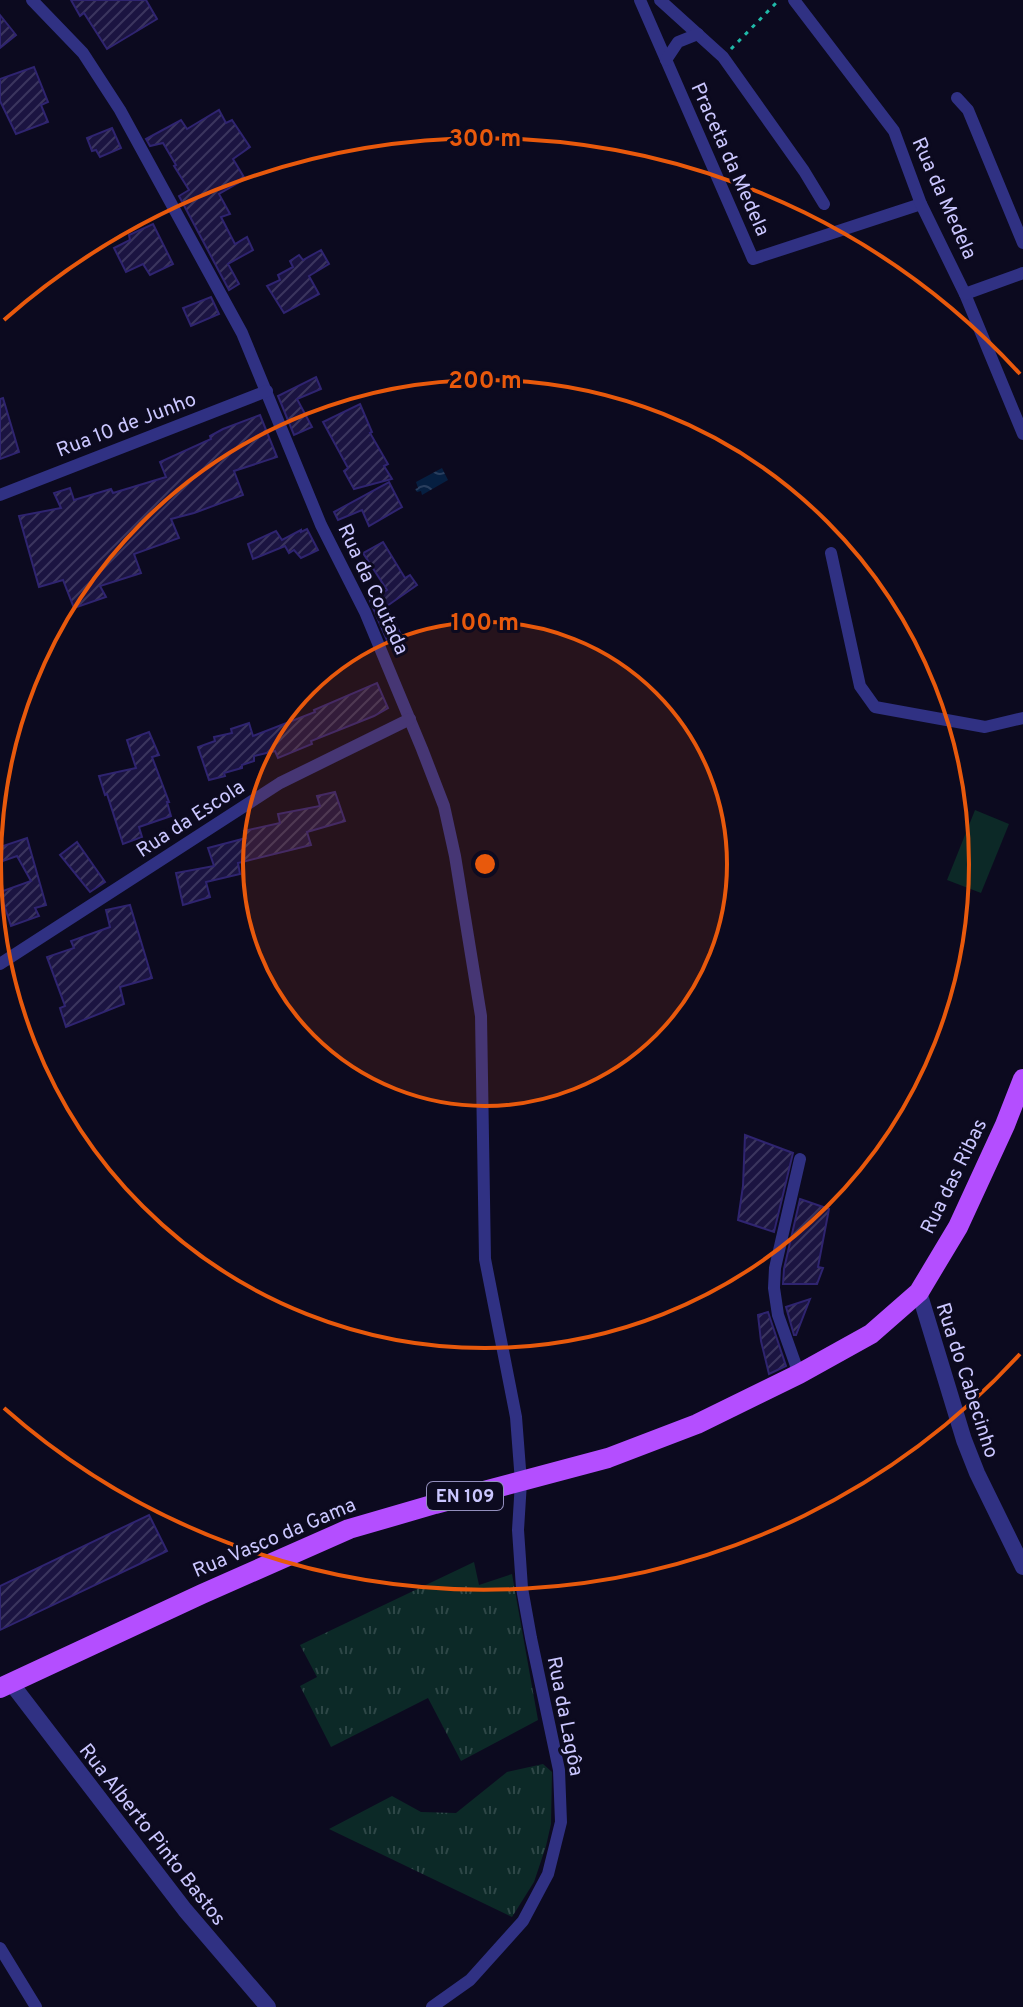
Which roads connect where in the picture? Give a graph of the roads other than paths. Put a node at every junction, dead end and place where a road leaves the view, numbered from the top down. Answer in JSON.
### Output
{"nodes":[{"id":1,"x":32,"y":0,"type":"edge"},
{"id":2,"x":640,"y":0,"type":"edge"},
{"id":3,"x":660,"y":0,"type":"edge"},
{"id":4,"x":794,"y":0,"type":"edge"},
{"id":5,"x":698,"y":34,"type":"junction"},
{"id":6,"x":666,"y":60,"type":"junction"},
{"id":7,"x":957,"y":98,"type":"dead end"},
{"id":8,"x":824,"y":204,"type":"dead end"},
{"id":9,"x":921,"y":204,"type":"junction"},
{"id":10,"x":1023,"y":243,"type":"edge"},
{"id":11,"x":1023,"y":273,"type":"edge"},
{"id":12,"x":965,"y":294,"type":"junction"},
{"id":13,"x":267,"y":391,"type":"junction"},
{"id":14,"x":1023,"y":434,"type":"edge"},
{"id":15,"x":0,"y":495,"type":"edge"},
{"id":16,"x":831,"y":553,"type":"dead end"},
{"id":17,"x":1023,"y":718,"type":"edge"},
{"id":18,"x":410,"y":719,"type":"junction"},
{"id":19,"x":0,"y":964,"type":"edge"},
{"id":20,"x":1023,"y":1079,"type":"edge"},
{"id":21,"x":800,"y":1159,"type":"dead end"},
{"id":22,"x":485,"y":1259,"type":"joint"},
{"id":23,"x":919,"y":1292,"type":"junction"},
{"id":24,"x":799,"y":1374,"type":"junction"},
{"id":25,"x":521,"y":1482,"type":"junction"},
{"id":26,"x":1023,"y":1567,"type":"edge"},
{"id":27,"x":5,"y":1685,"type":"edge"},
{"id":28,"x":0,"y":1948,"type":"edge"},
{"id":29,"x":36,"y":2007,"type":"edge"},
{"id":30,"x":268,"y":2007,"type":"edge"},
{"id":31,"x":432,"y":2007,"type":"edge"}],
"edges":[{"from":1,"to":13,"type":"street","name":"Rua da Coutada"},
{"from":2,"to":6,"type":"street","name":"Praceta da Medela"},
{"from":3,"to":5,"type":"street","name":"Praceta da Medela"},
{"from":4,"to":9,"type":"street","name":"Rua da Medela"},
{"from":5,"to":6,"type":"street"},
{"from":5,"to":8,"type":"street","name":"Praceta da Medela"},
{"from":6,"to":9,"type":"street","name":"Praceta da Medela"},
{"from":7,"to":10,"type":"street"},
{"from":9,"to":12,"type":"street","name":"Rua da Medela"},
{"from":11,"to":12,"type":"street"},
{"from":12,"to":14,"type":"street","name":"Rua da Medela"},
{"from":13,"to":15,"type":"street","name":"Rua 10 de Junho"},
{"from":13,"to":18,"type":"street","name":"Rua da Coutada"},
{"from":16,"to":17,"type":"street"},
{"from":18,"to":19,"type":"street","name":"Rua da Escola"},
{"from":18,"to":22,"type":"street","name":"Rua da Coutada"},
{"from":20,"to":23,"type":"main road","name":"Rua das Ribas","number":"EN 109"},
{"from":21,"to":24,"type":"street"},
{"from":22,"to":25,"type":"street","name":"Rua da Lagôa"},
{"from":23,"to":24,"type":"main road","name":"Rua Vasco da Gama","number":"EN 109"},
{"from":23,"to":26,"type":"street","name":"Rua do Cabecinho"},
{"from":24,"to":25,"type":"main road","name":"Rua Vasco da Gama","number":"EN 109"},
{"from":25,"to":27,"type":"main road","name":"Rua Vasco da Gama","number":"EN 109"},
{"from":25,"to":31,"type":"street","name":"Rua da Lagôa"},
{"from":27,"to":30,"type":"street","name":"Rua Alberto Pinto Bastos"},
{"from":28,"to":29,"type":"street"}]}
